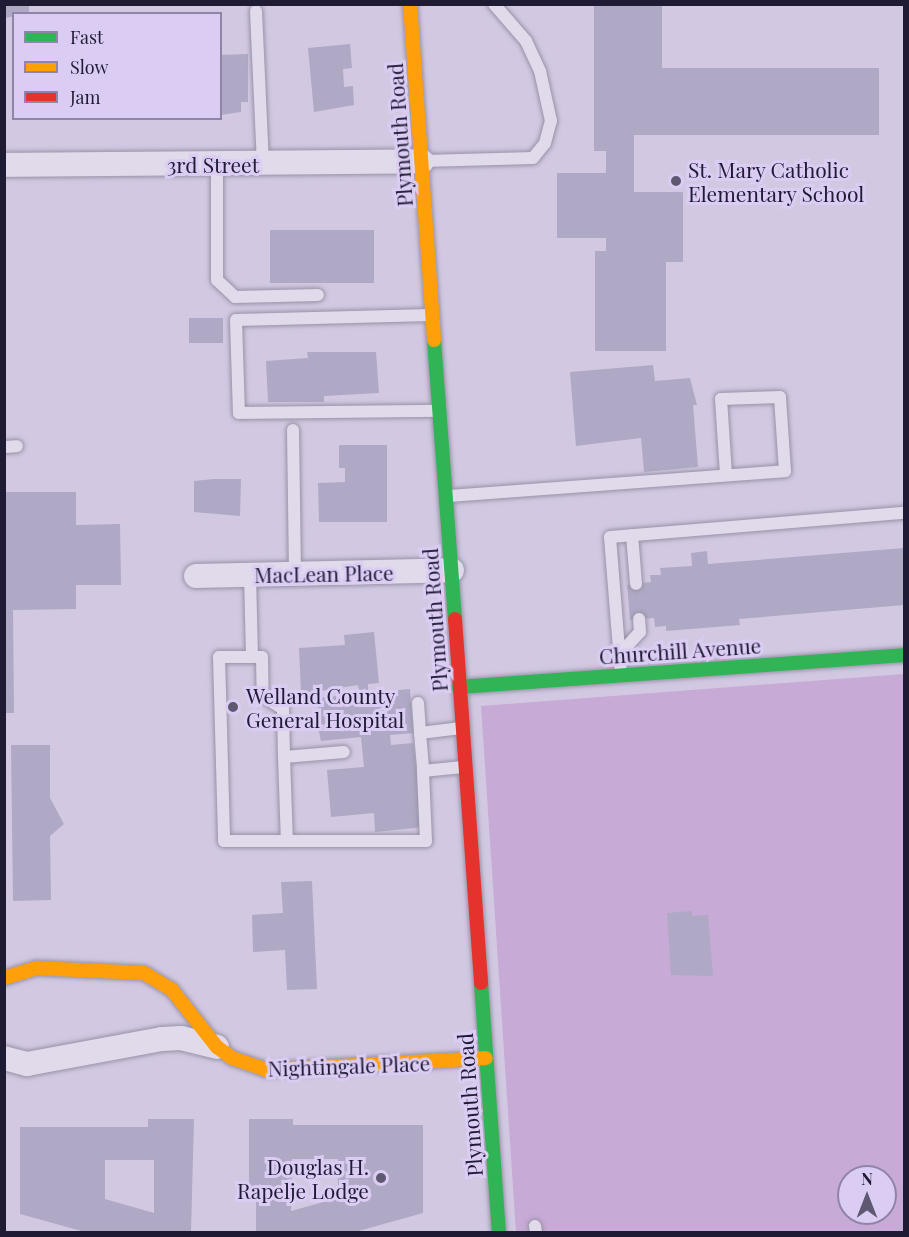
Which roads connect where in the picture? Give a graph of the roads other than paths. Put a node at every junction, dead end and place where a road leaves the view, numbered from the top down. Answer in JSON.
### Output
{"nodes":[{"id":1,"x":410,"y":4,"type":"edge"},
{"id":2,"x":494,"y":4,"type":"edge"},
{"id":3,"x":255,"y":10,"type":"dead end"},
{"id":4,"x":422,"y":161,"type":"junction"},
{"id":5,"x":263,"y":164,"type":"junction"},
{"id":6,"x":4,"y":165,"type":"edge"},
{"id":7,"x":217,"y":165,"type":"junction"},
{"id":8,"x":318,"y":295,"type":"dead end"},
{"id":9,"x":432,"y":315,"type":"junction"},
{"id":10,"x":440,"y":411,"type":"junction"},
{"id":11,"x":293,"y":430,"type":"dead end"},
{"id":12,"x":726,"y":475,"type":"junction"},
{"id":13,"x":447,"y":496,"type":"junction"},
{"id":14,"x":904,"y":513,"type":"edge"},
{"id":15,"x":632,"y":535,"type":"junction"},
{"id":16,"x":452,"y":570,"type":"junction"},
{"id":17,"x":295,"y":573,"type":"junction"},
{"id":18,"x":250,"y":575,"type":"junction"},
{"id":19,"x":196,"y":576,"type":"dead end"},
{"id":20,"x":636,"y":584,"type":"dead end"},
{"id":21,"x":639,"y":619,"type":"dead end"},
{"id":22,"x":619,"y":655,"type":"junction"},
{"id":23,"x":904,"y":655,"type":"edge"},
{"id":24,"x":252,"y":657,"type":"junction"},
{"id":25,"x":621,"y":675,"type":"junction"},
{"id":26,"x":459,"y":687,"type":"junction"},
{"id":27,"x":418,"y":703,"type":"dead end"},
{"id":28,"x":462,"y":728,"type":"junction"},
{"id":29,"x":420,"y":733,"type":"junction"},
{"id":30,"x":344,"y":752,"type":"dead end"},
{"id":31,"x":284,"y":757,"type":"junction"},
{"id":32,"x":465,"y":767,"type":"junction"},
{"id":33,"x":423,"y":771,"type":"junction"},
{"id":34,"x":287,"y":841,"type":"junction"},
{"id":35,"x":4,"y":978,"type":"edge"},
{"id":36,"x":218,"y":1047,"type":"junction"},
{"id":37,"x":4,"y":1058,"type":"edge"},
{"id":38,"x":486,"y":1058,"type":"junction"},
{"id":39,"x":499,"y":1233,"type":"edge"}],
"edges":[{"from":1,"to":4,"type":"street","name":"Plymouth Road"},
{"from":2,"to":4,"type":"lane"},
{"from":3,"to":5,"type":"lane"},
{"from":4,"to":5,"type":"street","name":"3rd Street"},
{"from":4,"to":9,"type":"street","name":"Plymouth Road"},
{"from":5,"to":7,"type":"street","name":"3rd Street"},
{"from":6,"to":7,"type":"street","name":"3rd Street"},
{"from":7,"to":8,"type":"lane"},
{"from":9,"to":10,"type":"street","name":"Plymouth Road"},
{"from":9,"to":10,"type":"lane"},
{"from":10,"to":13,"type":"street","name":"Plymouth Road"},
{"from":11,"to":17,"type":"lane"},
{"from":12,"to":12,"type":"lane"},
{"from":12,"to":13,"type":"lane"},
{"from":13,"to":16,"type":"street","name":"Plymouth Road"},
{"from":14,"to":15,"type":"lane"},
{"from":15,"to":20,"type":"lane"},
{"from":15,"to":22,"type":"lane"},
{"from":16,"to":17,"type":"street","name":"MacLean Place"},
{"from":16,"to":26,"type":"street","name":"Plymouth Road"},
{"from":17,"to":18,"type":"street","name":"MacLean Place"},
{"from":18,"to":19,"type":"street","name":"MacLean Place"},
{"from":18,"to":24,"type":"lane"},
{"from":21,"to":22,"type":"lane"},
{"from":22,"to":25,"type":"lane"},
{"from":23,"to":25,"type":"street","name":"Churchill Avenue"},
{"from":24,"to":31,"type":"lane"},
{"from":24,"to":34,"type":"lane"},
{"from":25,"to":26,"type":"street","name":"Churchill Avenue"},
{"from":26,"to":28,"type":"street","name":"Plymouth Road"},
{"from":27,"to":29,"type":"lane"},
{"from":28,"to":29,"type":"lane"},
{"from":28,"to":32,"type":"street","name":"Plymouth Road"},
{"from":29,"to":33,"type":"lane"},
{"from":30,"to":31,"type":"lane"},
{"from":31,"to":34,"type":"lane"},
{"from":32,"to":33,"type":"lane"},
{"from":32,"to":38,"type":"street","name":"Plymouth Road"},
{"from":33,"to":34,"type":"lane"},
{"from":35,"to":36,"type":"street","name":"Nightingale Place"},
{"from":36,"to":37,"type":"street","name":"Nightingale Place"},
{"from":36,"to":38,"type":"street","name":"Nightingale Place"},
{"from":38,"to":39,"type":"street","name":"Plymouth Road"}]}
